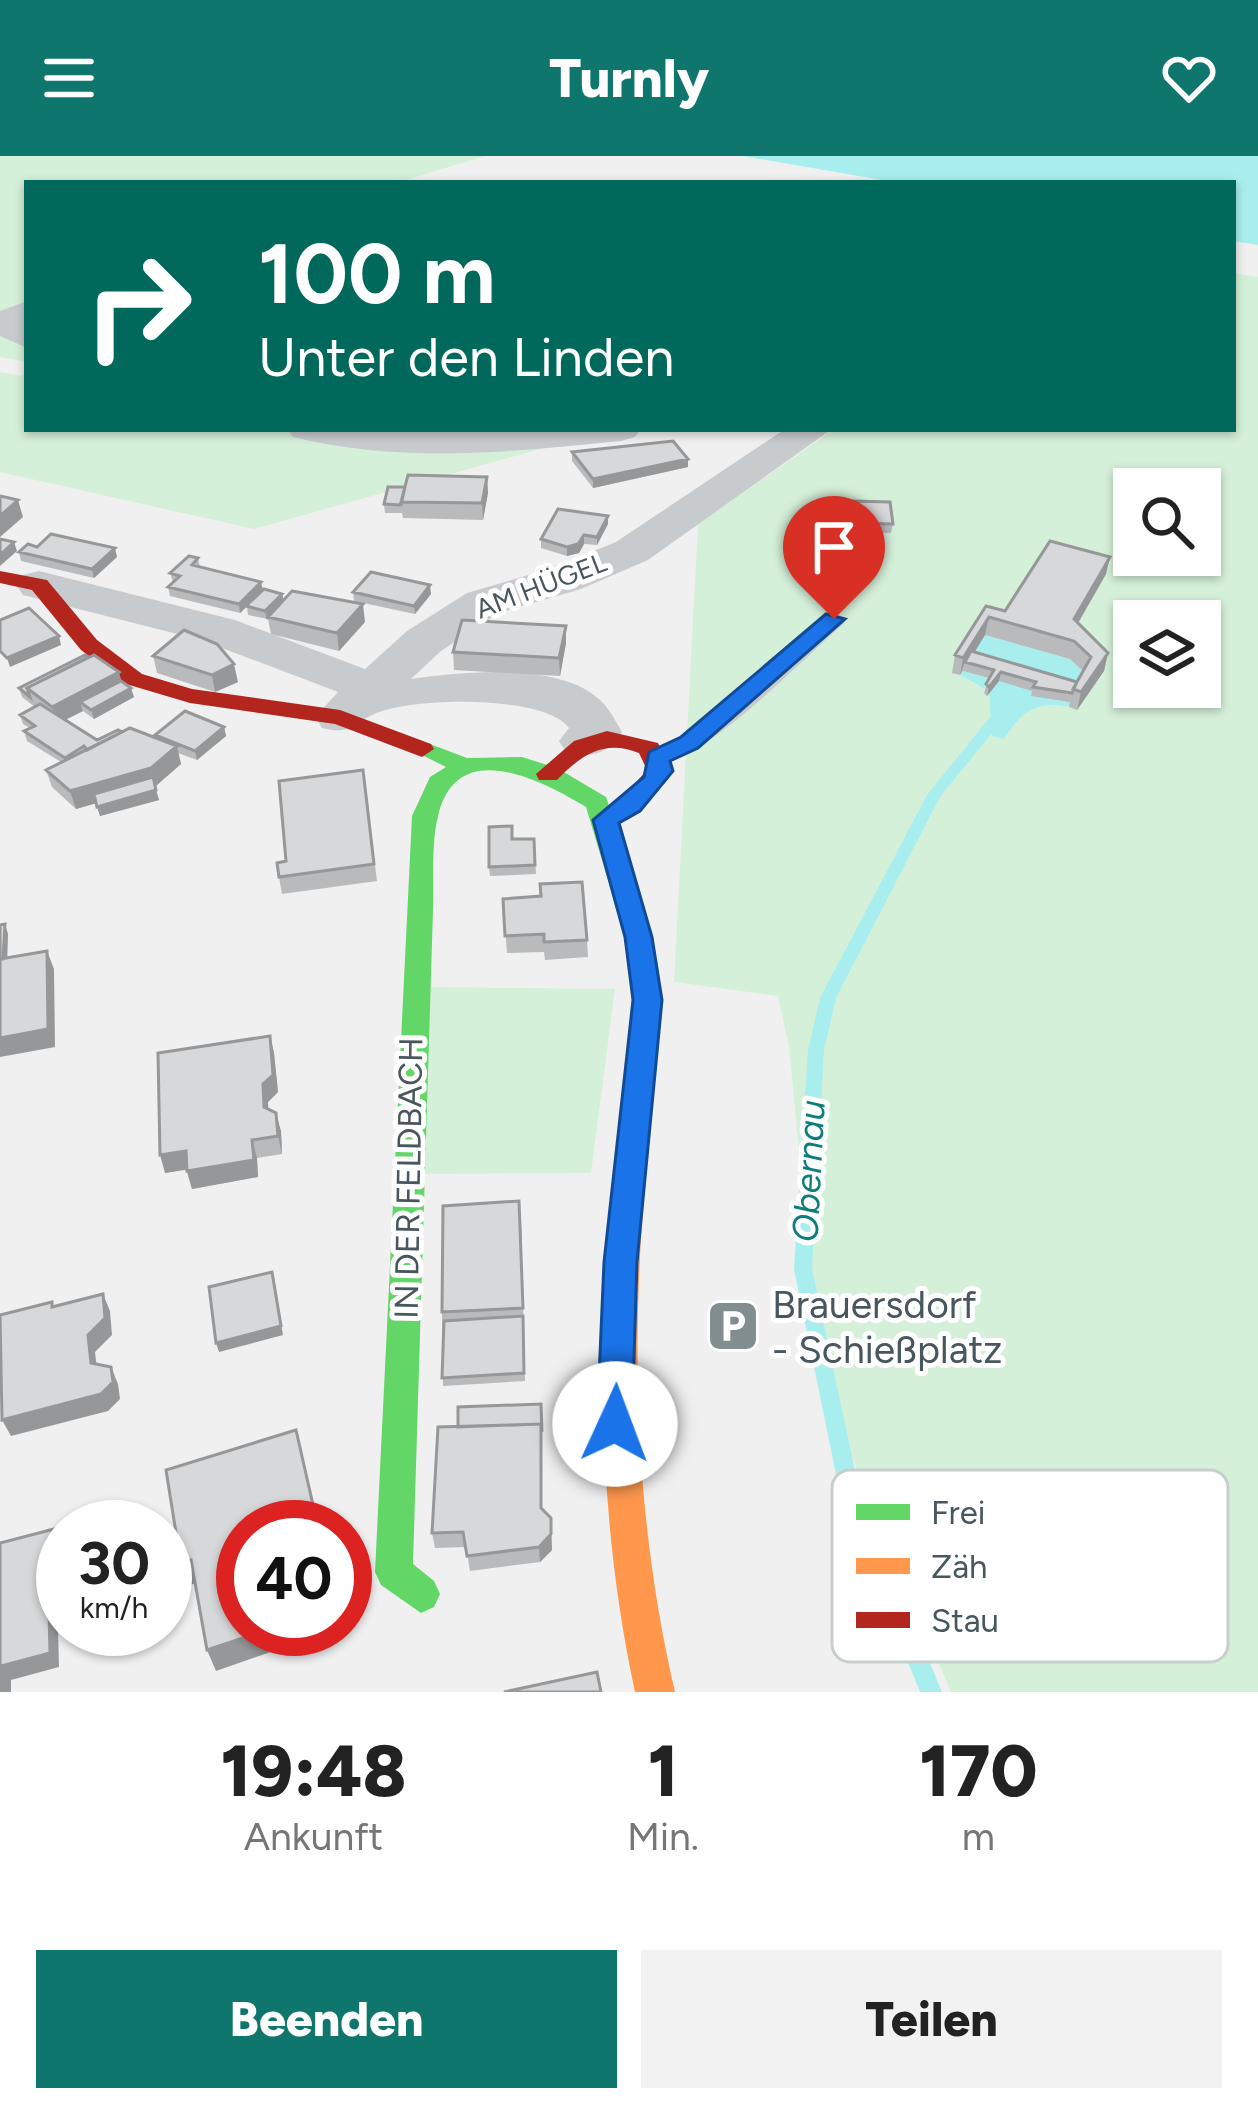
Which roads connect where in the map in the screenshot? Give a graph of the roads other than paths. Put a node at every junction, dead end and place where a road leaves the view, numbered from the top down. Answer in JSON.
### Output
{"nodes":[{"id":1,"x":24,"y":314,"type":"edge"},
{"id":2,"x":24,"y":335,"type":"edge"},
{"id":3,"x":335,"y":432,"type":"edge"},
{"id":4,"x":591,"y":432,"type":"edge"},
{"id":5,"x":808,"y":432,"type":"edge"},
{"id":6,"x":20,"y":581,"type":"edge"},
{"id":7,"x":834,"y":619,"type":"dead end"},
{"id":8,"x":355,"y":702,"type":"junction"},
{"id":9,"x":584,"y":741,"type":"junction"},
{"id":10,"x":657,"y":758,"type":"junction"},
{"id":11,"x":465,"y":766,"type":"junction"},
{"id":12,"x":548,"y":774,"type":"junction"},
{"id":13,"x":605,"y":820,"type":"junction"},
{"id":14,"x":422,"y":1594,"type":"dead end"},
{"id":15,"x":655,"y":1692,"type":"edge"}],
"edges":[{"from":1,"to":2,"type":"street"},
{"from":3,"to":4,"type":"street"},
{"from":5,"to":8,"type":"street","name":"AM HÜGEL"},
{"from":6,"to":8,"type":"street"},
{"from":6,"to":8,"type":"street"},
{"from":7,"to":10,"type":"lane"},
{"from":8,"to":9,"type":"street"},
{"from":8,"to":11,"type":"street"},
{"from":9,"to":10,"type":"street"},
{"from":9,"to":12,"type":"street"},
{"from":10,"to":13,"type":"street"},
{"from":11,"to":12,"type":"street"},
{"from":11,"to":14,"type":"street","name":"IN DER FELDBACH"},
{"from":12,"to":13,"type":"street"},
{"from":13,"to":15,"type":"street"}]}
